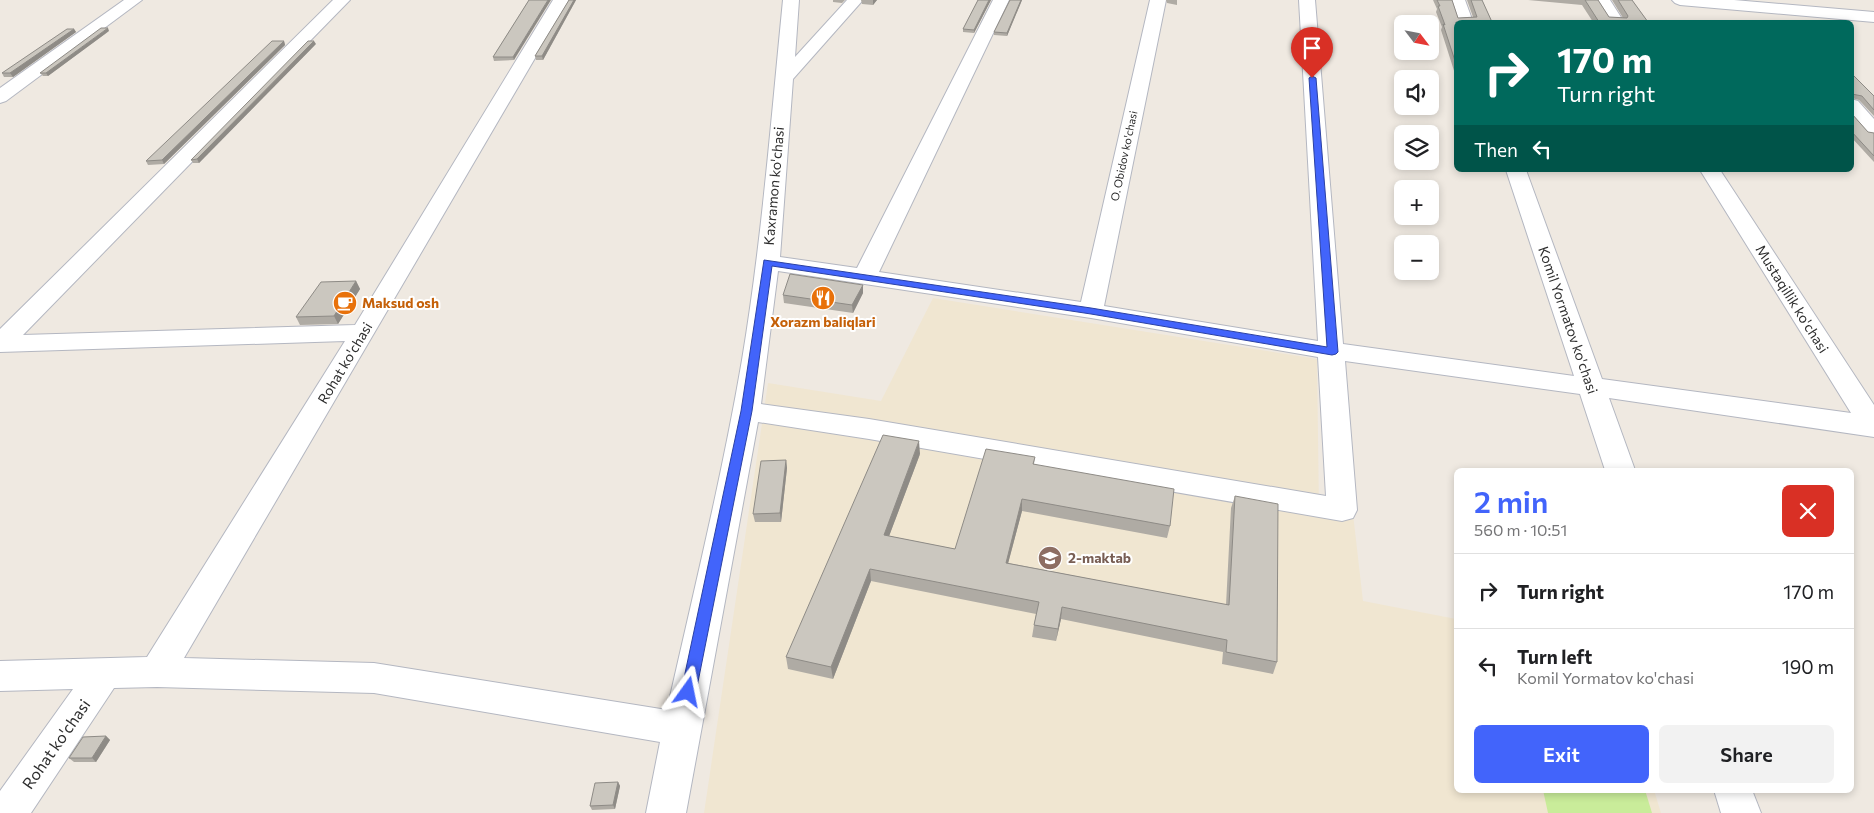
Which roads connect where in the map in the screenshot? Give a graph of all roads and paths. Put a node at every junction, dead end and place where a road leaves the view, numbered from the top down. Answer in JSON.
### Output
{"nodes":[{"id":1,"x":134,"y":0,"type":"edge"},
{"id":2,"x":342,"y":0,"type":"edge"},
{"id":3,"x":561,"y":0,"type":"edge"},
{"id":4,"x":791,"y":0,"type":"edge"},
{"id":5,"x":855,"y":0,"type":"edge"},
{"id":6,"x":1001,"y":0,"type":"edge"},
{"id":7,"x":1158,"y":0,"type":"edge"},
{"id":8,"x":1307,"y":0,"type":"edge"},
{"id":9,"x":1457,"y":0,"type":"edge"},
{"id":10,"x":1602,"y":0,"type":"edge"},
{"id":11,"x":1680,"y":0,"type":"edge"},
{"id":12,"x":1757,"y":3,"type":"edge"},
{"id":13,"x":1874,"y":17,"type":"edge"},
{"id":14,"x":1464,"y":20,"type":"edge"},
{"id":15,"x":1615,"y":20,"type":"edge"},
{"id":16,"x":1773,"y":20,"type":"edge"},
{"id":17,"x":784,"y":79,"type":"junction"},
{"id":18,"x":0,"y":97,"type":"edge"},
{"id":19,"x":1854,"y":108,"type":"edge"},
{"id":20,"x":1874,"y":130,"type":"edge"},
{"id":21,"x":1517,"y":172,"type":"edge"},
{"id":22,"x":1711,"y":172,"type":"edge"},
{"id":23,"x":768,"y":262,"type":"junction"},
{"id":24,"x":865,"y":277,"type":"junction"},
{"id":25,"x":1091,"y":311,"type":"junction"},
{"id":26,"x":363,"y":333,"type":"junction"},
{"id":27,"x":1332,"y":352,"type":"junction"},
{"id":28,"x":1590,"y":386,"type":"junction"},
{"id":29,"x":747,"y":411,"type":"junction"},
{"id":30,"x":1874,"y":426,"type":"edge"},
{"id":31,"x":1619,"y":468,"type":"edge"},
{"id":32,"x":157,"y":672,"type":"junction"},
{"id":33,"x":104,"y":674,"type":"junction"},
{"id":34,"x":0,"y":676,"type":"edge"},
{"id":35,"x":681,"y":729,"type":"junction"},
{"id":36,"x":1734,"y":793,"type":"edge"},
{"id":37,"x":8,"y":813,"type":"edge"},
{"id":38,"x":666,"y":813,"type":"edge"},
{"id":39,"x":1741,"y":813,"type":"edge"}],
"edges":[{"from":1,"to":18,"type":"street"},
{"from":2,"to":26,"type":"street"},
{"from":3,"to":26,"type":"street","name":"Rohat ko'chasi"},
{"from":4,"to":17,"type":"street","name":"Kaxramon ko'chasi"},
{"from":5,"to":17,"type":"street"},
{"from":6,"to":24,"type":"street"},
{"from":7,"to":25,"type":"street","name":"O. Obidov ko'chasi"},
{"from":8,"to":27,"type":"street"},
{"from":9,"to":14,"type":"street"},
{"from":10,"to":15,"type":"street"},
{"from":11,"to":12,"type":"street"},
{"from":12,"to":13,"type":"street"},
{"from":12,"to":16,"type":"street"},
{"from":17,"to":23,"type":"street","name":"Kaxramon ko'chasi"},
{"from":19,"to":20,"type":"street"},
{"from":21,"to":28,"type":"street","name":"Komil Yormatov ko'chasi"},
{"from":22,"to":30,"type":"street","name":"Mustaqillik ko'chasi"},
{"from":23,"to":24,"type":"street"},
{"from":23,"to":29,"type":"street","name":"Kaxramon ko'chasi"},
{"from":24,"to":25,"type":"street"},
{"from":25,"to":27,"type":"street"},
{"from":26,"to":32,"type":"street","name":"Rohat ko'chasi"},
{"from":27,"to":28,"type":"street"},
{"from":27,"to":29,"type":"street"},
{"from":28,"to":30,"type":"street"},
{"from":28,"to":31,"type":"street","name":"Komil Yormatov ko'chasi"},
{"from":29,"to":35,"type":"street","name":"Kaxramon ko'chasi"},
{"from":32,"to":33,"type":"street"},
{"from":32,"to":35,"type":"street"},
{"from":33,"to":34,"type":"street"},
{"from":33,"to":37,"type":"street","name":"Rohat ko'chasi"},
{"from":35,"to":38,"type":"street","name":"Kaxramon ko'chasi"},
{"from":36,"to":39,"type":"street"}]}
